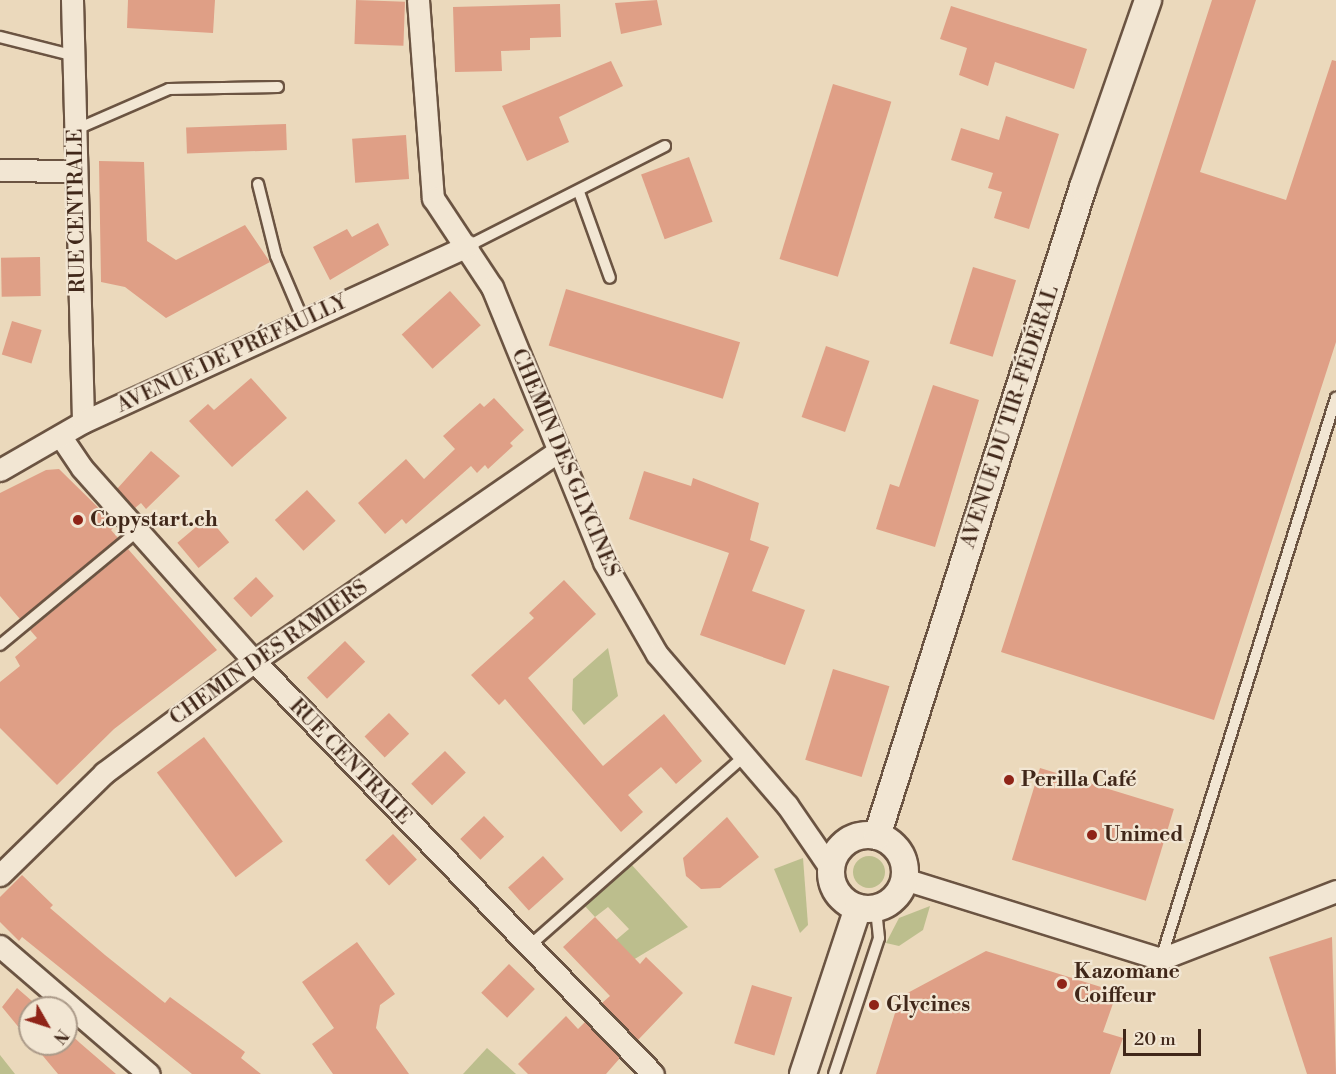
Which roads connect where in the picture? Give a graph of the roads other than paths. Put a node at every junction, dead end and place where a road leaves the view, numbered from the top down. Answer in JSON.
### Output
{"nodes":[{"id":1,"x":72,"y":0,"type":"edge"},
{"id":2,"x":418,"y":0,"type":"edge"},
{"id":3,"x":1148,"y":0,"type":"edge"},
{"id":4,"x":0,"y":37,"type":"edge"},
{"id":5,"x":71,"y":55,"type":"junction"},
{"id":6,"x":278,"y":87,"type":"dead end"},
{"id":7,"x":76,"y":129,"type":"junction"},
{"id":8,"x":665,"y":146,"type":"dead end"},
{"id":9,"x":0,"y":170,"type":"edge"},
{"id":10,"x":76,"y":171,"type":"junction"},
{"id":11,"x":258,"y":184,"type":"dead end"},
{"id":12,"x":579,"y":192,"type":"junction"},
{"id":13,"x":468,"y":246,"type":"junction"},
{"id":14,"x":610,"y":279,"type":"dead end"},
{"id":15,"x":304,"y":322,"type":"junction"},
{"id":16,"x":1336,"y":398,"type":"edge"},
{"id":17,"x":83,"y":422,"type":"junction"},
{"id":18,"x":61,"y":437,"type":"junction"},
{"id":19,"x":556,"y":453,"type":"junction"},
{"id":20,"x":0,"y":470,"type":"edge"},
{"id":21,"x":138,"y":531,"type":"junction"},
{"id":22,"x":0,"y":645,"type":"edge"},
{"id":23,"x":254,"y":661,"type":"junction"},
{"id":24,"x":745,"y":756,"type":"junction"},
{"id":25,"x":877,"y":836,"type":"junction"},
{"id":26,"x":831,"y":869,"type":"junction"},
{"id":27,"x":0,"y":875,"type":"edge"},
{"id":28,"x":904,"y":879,"type":"junction"},
{"id":29,"x":1336,"y":891,"type":"edge"},
{"id":30,"x":867,"y":908,"type":"junction"},
{"id":31,"x":0,"y":946,"type":"edge"},
{"id":32,"x":528,"y":947,"type":"junction"},
{"id":33,"x":1161,"y":959,"type":"junction"},
{"id":34,"x":149,"y":1074,"type":"edge"},
{"id":35,"x":653,"y":1074,"type":"edge"},
{"id":36,"x":803,"y":1074,"type":"edge"},
{"id":37,"x":834,"y":1074,"type":"edge"}],
"edges":[{"from":1,"to":5,"type":"street","name":"RUE CENTRALE"},
{"from":2,"to":13,"type":"street","name":"CHEMIN DES GLYCINES"},
{"from":3,"to":25,"type":"street","name":"AVENUE DU TIR-FÉDÉRAL"},
{"from":4,"to":5,"type":"lane"},
{"from":5,"to":7,"type":"street","name":"RUE CENTRALE"},
{"from":6,"to":7,"type":"lane"},
{"from":7,"to":10,"type":"street","name":"RUE CENTRALE"},
{"from":8,"to":12,"type":"lane"},
{"from":9,"to":10,"type":"street"},
{"from":10,"to":17,"type":"street","name":"RUE CENTRALE"},
{"from":11,"to":15,"type":"lane"},
{"from":12,"to":13,"type":"lane"},
{"from":12,"to":14,"type":"lane"},
{"from":13,"to":15,"type":"street","name":"AVENUE DE PRÉFAULLY"},
{"from":13,"to":19,"type":"street","name":"CHEMIN DES GLYCINES"},
{"from":15,"to":17,"type":"street","name":"AVENUE DE PRÉFAULLY"},
{"from":16,"to":33,"type":"lane"},
{"from":17,"to":18,"type":"street","name":"AVENUE DE PRÉFAULLY"},
{"from":18,"to":20,"type":"street","name":"AVENUE DE PRÉFAULLY"},
{"from":18,"to":21,"type":"street","name":"RUE CENTRALE"},
{"from":19,"to":23,"type":"street","name":"CHEMIN DES RAMIERS"},
{"from":19,"to":24,"type":"street","name":"CHEMIN DES GLYCINES"},
{"from":21,"to":22,"type":"lane"},
{"from":21,"to":23,"type":"street","name":"RUE CENTRALE"},
{"from":23,"to":27,"type":"street","name":"CHEMIN DES RAMIERS"},
{"from":23,"to":32,"type":"street","name":"RUE CENTRALE"},
{"from":24,"to":26,"type":"street","name":"CHEMIN DES GLYCINES"},
{"from":24,"to":32,"type":"lane"},
{"from":25,"to":26,"type":"street"},
{"from":25,"to":28,"type":"street"},
{"from":26,"to":30,"type":"street"},
{"from":28,"to":30,"type":"street"},
{"from":28,"to":33,"type":"street"},
{"from":29,"to":33,"type":"street"},
{"from":30,"to":36,"type":"street"},
{"from":30,"to":37,"type":"lane"},
{"from":31,"to":34,"type":"street"},
{"from":32,"to":35,"type":"street","name":"RUE CENTRALE"}]}
